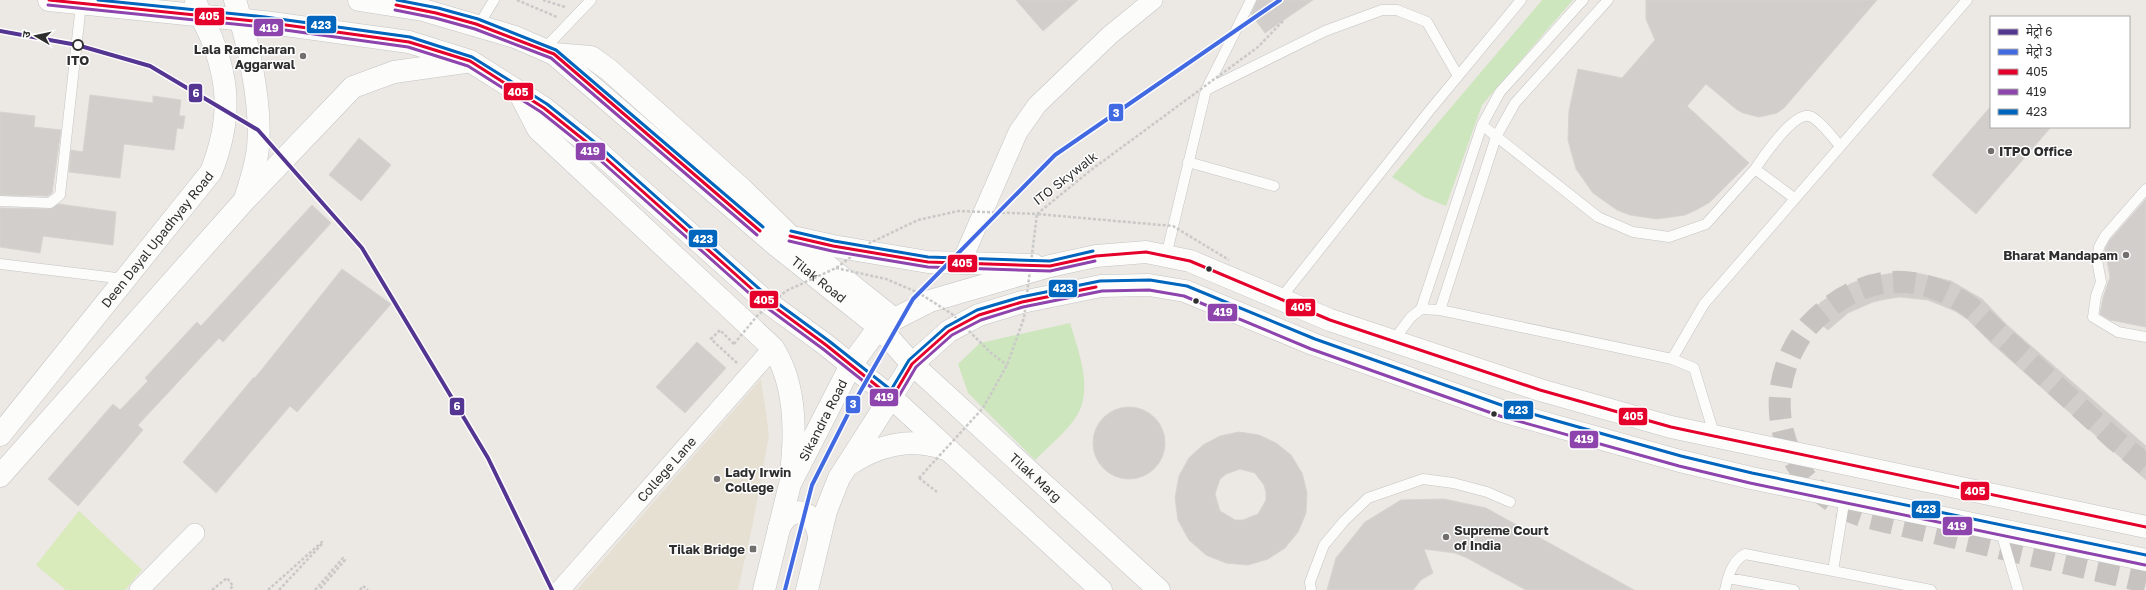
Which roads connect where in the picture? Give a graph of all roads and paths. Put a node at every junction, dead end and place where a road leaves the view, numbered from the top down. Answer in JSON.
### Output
{"nodes":[{"id":1,"x":49,"y":0,"type":"edge"},
{"id":2,"x":359,"y":0,"type":"edge"},
{"id":3,"x":494,"y":0,"type":"edge"},
{"id":4,"x":517,"y":0,"type":"edge"},
{"id":5,"x":544,"y":0,"type":"edge"},
{"id":6,"x":591,"y":0,"type":"edge"},
{"id":7,"x":1153,"y":0,"type":"edge"},
{"id":8,"x":1251,"y":0,"type":"edge"},
{"id":9,"x":1521,"y":0,"type":"edge"},
{"id":10,"x":1583,"y":0,"type":"edge"},
{"id":11,"x":1608,"y":0,"type":"edge"},
{"id":12,"x":1967,"y":0,"type":"edge"},
{"id":13,"x":81,"y":4,"type":"junction"},
{"id":14,"x":413,"y":4,"type":"edge"},
{"id":15,"x":197,"y":7,"type":"edge"},
{"id":16,"x":565,"y":7,"type":"dead end"},
{"id":17,"x":238,"y":10,"type":"edge"},
{"id":18,"x":557,"y":18,"type":"dead end"},
{"id":19,"x":1283,"y":21,"type":"dead end"},
{"id":20,"x":478,"y":26,"type":"junction"},
{"id":21,"x":549,"y":52,"type":"junction"},
{"id":22,"x":470,"y":61,"type":"junction"},
{"id":23,"x":1458,"y":76,"type":"junction"},
{"id":24,"x":1206,"y":90,"type":"junction"},
{"id":25,"x":519,"y":92,"type":"junction"},
{"id":26,"x":1482,"y":125,"type":"junction"},
{"id":27,"x":1496,"y":137,"type":"junction"},
{"id":28,"x":1840,"y":146,"type":"junction"},
{"id":29,"x":1188,"y":162,"type":"junction"},
{"id":30,"x":1755,"y":169,"type":"junction"},
{"id":31,"x":1274,"y":186,"type":"dead end"},
{"id":32,"x":2146,"y":189,"type":"edge"},
{"id":33,"x":1794,"y":198,"type":"junction"},
{"id":34,"x":0,"y":201,"type":"edge"},
{"id":35,"x":244,"y":201,"type":"junction"},
{"id":36,"x":1037,"y":214,"type":"junction"},
{"id":37,"x":1173,"y":226,"type":"junction"},
{"id":38,"x":790,"y":236,"type":"junction"},
{"id":39,"x":1096,"y":256,"type":"junction"},
{"id":40,"x":1166,"y":256,"type":"junction"},
{"id":41,"x":1229,"y":260,"type":"dead end"},
{"id":42,"x":961,"y":263,"type":"junction"},
{"id":43,"x":0,"y":264,"type":"edge"},
{"id":44,"x":1050,"y":266,"type":"junction"},
{"id":45,"x":836,"y":268,"type":"junction"},
{"id":46,"x":125,"y":279,"type":"junction"},
{"id":47,"x":1098,"y":287,"type":"junction"},
{"id":48,"x":762,"y":298,"type":"junction"},
{"id":49,"x":1280,"y":298,"type":"junction"},
{"id":50,"x":1421,"y":309,"type":"junction"},
{"id":51,"x":1440,"y":310,"type":"junction"},
{"id":52,"x":744,"y":318,"type":"junction"},
{"id":53,"x":887,"y":323,"type":"junction"},
{"id":54,"x":2146,"y":337,"type":"edge"},
{"id":55,"x":1393,"y":341,"type":"junction"},
{"id":56,"x":773,"y":348,"type":"junction"},
{"id":57,"x":1672,"y":359,"type":"junction"},
{"id":58,"x":912,"y":364,"type":"junction"},
{"id":59,"x":851,"y":365,"type":"junction"},
{"id":60,"x":1007,"y":366,"type":"junction"},
{"id":61,"x":750,"y":375,"type":"junction"},
{"id":62,"x":892,"y":398,"type":"junction"},
{"id":63,"x":0,"y":435,"type":"edge"},
{"id":64,"x":1716,"y":438,"type":"junction"},
{"id":65,"x":945,"y":449,"type":"junction"},
{"id":66,"x":844,"y":468,"type":"junction"},
{"id":67,"x":0,"y":476,"type":"edge"},
{"id":68,"x":790,"y":484,"type":"junction"},
{"id":69,"x":937,"y":492,"type":"dead end"},
{"id":70,"x":1845,"y":497,"type":"junction"},
{"id":71,"x":1510,"y":502,"type":"dead end"},
{"id":72,"x":2146,"y":527,"type":"edge"},
{"id":73,"x":779,"y":528,"type":"junction"},
{"id":74,"x":2000,"y":529,"type":"junction"},
{"id":75,"x":195,"y":533,"type":"dead end"},
{"id":76,"x":819,"y":539,"type":"junction"},
{"id":77,"x":2146,"y":560,"type":"edge"},
{"id":78,"x":1833,"y":571,"type":"junction"},
{"id":79,"x":1728,"y":578,"type":"junction"},
{"id":80,"x":140,"y":590,"type":"edge"},
{"id":81,"x":212,"y":590,"type":"edge"},
{"id":82,"x":229,"y":590,"type":"edge"},
{"id":83,"x":268,"y":590,"type":"edge"},
{"id":84,"x":279,"y":590,"type":"edge"},
{"id":85,"x":315,"y":590,"type":"edge"},
{"id":86,"x":319,"y":590,"type":"edge"},
{"id":87,"x":360,"y":590,"type":"edge"},
{"id":88,"x":368,"y":590,"type":"edge"},
{"id":89,"x":560,"y":590,"type":"edge"},
{"id":90,"x":764,"y":590,"type":"edge"},
{"id":91,"x":807,"y":590,"type":"edge"},
{"id":92,"x":1101,"y":590,"type":"edge"},
{"id":93,"x":1160,"y":590,"type":"edge"},
{"id":94,"x":1311,"y":590,"type":"edge"},
{"id":95,"x":1725,"y":590,"type":"edge"},
{"id":96,"x":1794,"y":590,"type":"edge"},
{"id":97,"x":1931,"y":590,"type":"edge"},
{"id":98,"x":2018,"y":590,"type":"edge"}],
"edges":[{"from":1,"to":13,"type":"main road"},
{"from":2,"to":14,"type":"main road"},
{"from":3,"to":20,"type":"lane"},
{"from":4,"to":18,"type":"path"},
{"from":5,"to":16,"type":"path"},
{"from":6,"to":21,"type":"lane"},
{"from":7,"to":42,"type":"street"},
{"from":8,"to":24,"type":"lane"},
{"from":9,"to":23,"type":"lane"},
{"from":10,"to":26,"type":"lane"},
{"from":11,"to":27,"type":"lane"},
{"from":12,"to":28,"type":"lane"},
{"from":13,"to":15,"type":"main road"},
{"from":13,"to":34,"type":"lane"},
{"from":14,"to":20,"type":"main road"},
{"from":15,"to":17,"type":"main road"},
{"from":15,"to":46,"type":"main road","name":"Deen Dayal Upadhyay Road"},
{"from":17,"to":22,"type":"main road"},
{"from":17,"to":35,"type":"main road"},
{"from":19,"to":36,"type":"path","name":"ITO Skywalk","bridge":true},
{"from":20,"to":21,"type":"main road"},
{"from":21,"to":38,"type":"main road"},
{"from":21,"to":53,"type":"main road","name":"Tilak Road"},
{"from":22,"to":25,"type":"main road"},
{"from":22,"to":35,"type":"main road"},
{"from":23,"to":24,"type":"lane"},
{"from":23,"to":49,"type":"lane"},
{"from":24,"to":29,"type":"lane"},
{"from":25,"to":48,"type":"main road"},
{"from":25,"to":52,"type":"main road"},
{"from":26,"to":27,"type":"lane"},
{"from":26,"to":50,"type":"lane"},
{"from":27,"to":30,"type":"lane"},
{"from":27,"to":51,"type":"lane"},
{"from":28,"to":30,"type":"lane"},
{"from":28,"to":33,"type":"lane"},
{"from":29,"to":31,"type":"lane"},
{"from":29,"to":37,"type":"lane"},
{"from":30,"to":33,"type":"lane"},
{"from":32,"to":54,"type":"lane"},
{"from":33,"to":57,"type":"lane"},
{"from":35,"to":67,"type":"main road"},
{"from":36,"to":37,"type":"path","bridge":true},
{"from":36,"to":45,"type":"path","name":"ITO Skywalk","bridge":true},
{"from":36,"to":60,"type":"path","bridge":true},
{"from":37,"to":40,"type":"lane"},
{"from":37,"to":41,"type":"path","bridge":true},
{"from":38,"to":42,"type":"main road"},
{"from":38,"to":53,"type":"main road"},
{"from":39,"to":40,"type":"main road"},
{"from":39,"to":44,"type":"main road"},
{"from":39,"to":47,"type":"main road"},
{"from":40,"to":49,"type":"main road"},
{"from":42,"to":44,"type":"main road"},
{"from":43,"to":46,"type":"lane"},
{"from":44,"to":53,"type":"main road"},
{"from":45,"to":60,"type":"path","bridge":true},
{"from":45,"to":61,"type":"path","name":"ITO Skywalk","bridge":true},
{"from":46,"to":63,"type":"main road","name":"Deen Dayal Upadhyay Road"},
{"from":47,"to":58,"type":"main road"},
{"from":47,"to":70,"type":"main road"},
{"from":48,"to":52,"type":"main road"},
{"from":48,"to":59,"type":"main road"},
{"from":49,"to":55,"type":"main road"},
{"from":50,"to":51,"type":"lane"},
{"from":50,"to":55,"type":"lane"},
{"from":51,"to":57,"type":"lane"},
{"from":52,"to":56,"type":"main road"},
{"from":53,"to":58,"type":"main road","name":"Tilak Marg"},
{"from":53,"to":59,"type":"main road","name":"Sikandra Road"},
{"from":55,"to":64,"type":"main road"},
{"from":56,"to":61,"type":"street","name":"College Lane"},
{"from":56,"to":68,"type":"main road"},
{"from":57,"to":64,"type":"lane"},
{"from":58,"to":62,"type":"main road"},
{"from":58,"to":93,"type":"main road","name":"Tilak Marg"},
{"from":59,"to":62,"type":"main road"},
{"from":59,"to":68,"type":"main road","name":"Sikandra Road"},
{"from":60,"to":69,"type":"path","bridge":true},
{"from":61,"to":89,"type":"street","name":"College Lane"},
{"from":62,"to":65,"type":"main road"},
{"from":62,"to":66,"type":"main road"},
{"from":64,"to":72,"type":"main road"},
{"from":65,"to":66,"type":"main road"},
{"from":65,"to":92,"type":"main road"},
{"from":66,"to":76,"type":"main road"},
{"from":68,"to":73,"type":"main road","name":"Sikandra Road"},
{"from":70,"to":74,"type":"main road"},
{"from":70,"to":78,"type":"lane"},
{"from":71,"to":94,"type":"lane"},
{"from":73,"to":76,"type":"main road"},
{"from":73,"to":90,"type":"main road","name":"Sikandra Road"},
{"from":74,"to":77,"type":"main road"},
{"from":74,"to":98,"type":"lane"},
{"from":75,"to":80,"type":"street"},
{"from":76,"to":91,"type":"main road"},
{"from":78,"to":79,"type":"lane"},
{"from":78,"to":97,"type":"lane"},
{"from":79,"to":95,"type":"lane"},
{"from":79,"to":96,"type":"lane"},
{"from":81,"to":82,"type":"path"},
{"from":83,"to":84,"type":"path"},
{"from":85,"to":86,"type":"path"},
{"from":87,"to":88,"type":"path"}]}
